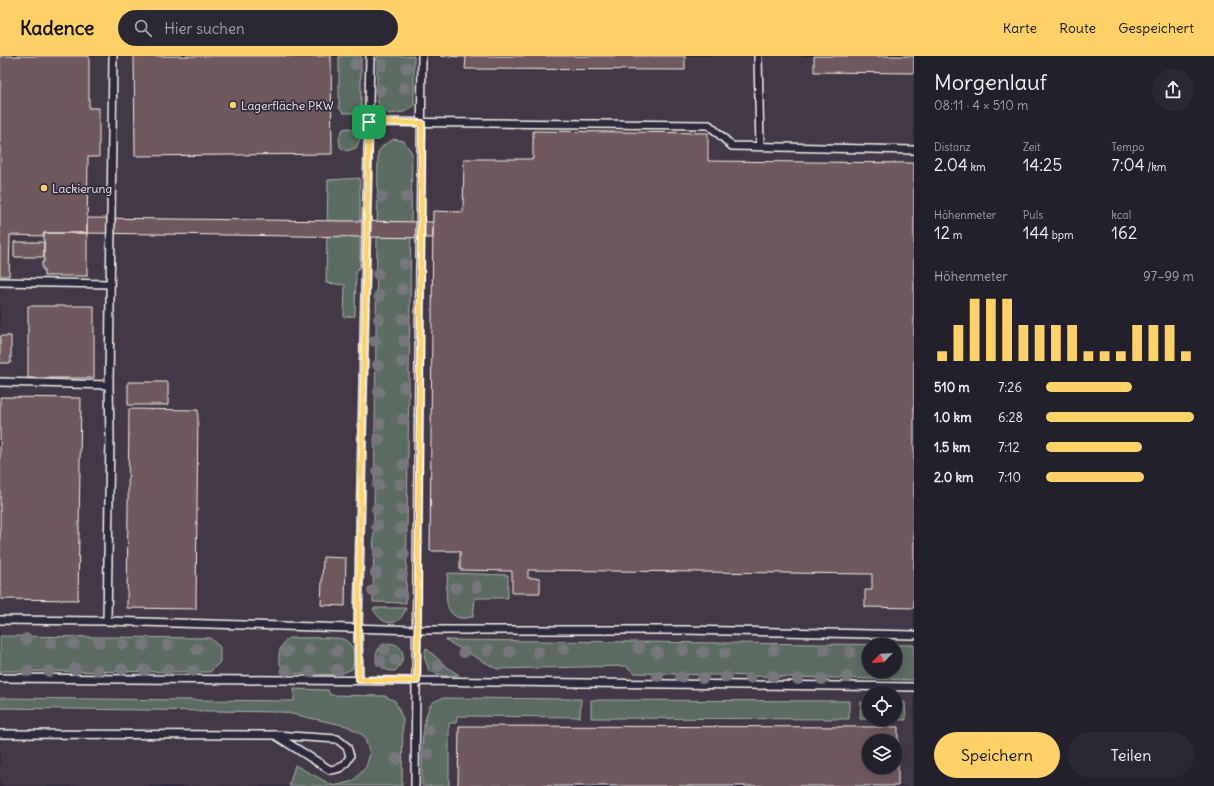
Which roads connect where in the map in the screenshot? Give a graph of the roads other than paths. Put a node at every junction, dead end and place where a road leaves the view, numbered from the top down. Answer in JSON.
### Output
{"nodes":[{"id":1,"x":113,"y":56,"type":"edge"},
{"id":2,"x":370,"y":56,"type":"edge"},
{"id":3,"x":422,"y":56,"type":"edge"},
{"id":4,"x":758,"y":56,"type":"edge"},
{"id":5,"x":369,"y":122,"type":"junction"},
{"id":6,"x":422,"y":123,"type":"junction"},
{"id":7,"x":760,"y":147,"type":"junction"},
{"id":8,"x":914,"y":150,"type":"edge"},
{"id":9,"x":0,"y":282,"type":"edge"},
{"id":10,"x":110,"y":284,"type":"junction"},
{"id":11,"x":0,"y":382,"type":"edge"},
{"id":12,"x":109,"y":385,"type":"junction"},
{"id":13,"x":0,"y":620,"type":"edge"},
{"id":14,"x":107,"y":621,"type":"junction"},
{"id":15,"x":358,"y":629,"type":"junction"},
{"id":16,"x":417,"y":630,"type":"junction"},
{"id":17,"x":914,"y":635,"type":"edge"},
{"id":18,"x":0,"y":678,"type":"edge"},
{"id":19,"x":359,"y":680,"type":"junction"},
{"id":20,"x":417,"y":681,"type":"junction"},
{"id":21,"x":914,"y":687,"type":"edge"},
{"id":22,"x":0,"y":734,"type":"edge"},
{"id":23,"x":275,"y":735,"type":"junction"},
{"id":24,"x":416,"y":786,"type":"edge"}],
"edges":[{"from":1,"to":10,"type":"lane"},
{"from":2,"to":5,"type":"lane"},
{"from":3,"to":6,"type":"lane"},
{"from":4,"to":7,"type":"lane"},
{"from":5,"to":6,"type":"lane"},
{"from":5,"to":15,"type":"lane"},
{"from":6,"to":7,"type":"lane"},
{"from":6,"to":16,"type":"lane"},
{"from":7,"to":8,"type":"lane"},
{"from":9,"to":10,"type":"lane"},
{"from":10,"to":12,"type":"lane"},
{"from":11,"to":12,"type":"lane"},
{"from":12,"to":14,"type":"lane"},
{"from":13,"to":14,"type":"lane"},
{"from":14,"to":15,"type":"lane"},
{"from":15,"to":16,"type":"lane"},
{"from":15,"to":19,"type":"lane"},
{"from":16,"to":17,"type":"lane"},
{"from":16,"to":20,"type":"lane"},
{"from":18,"to":19,"type":"lane"},
{"from":19,"to":20,"type":"lane"},
{"from":20,"to":21,"type":"lane"},
{"from":20,"to":24,"type":"lane"},
{"from":22,"to":23,"type":"lane"},
{"from":23,"to":23,"type":"lane"}]}
